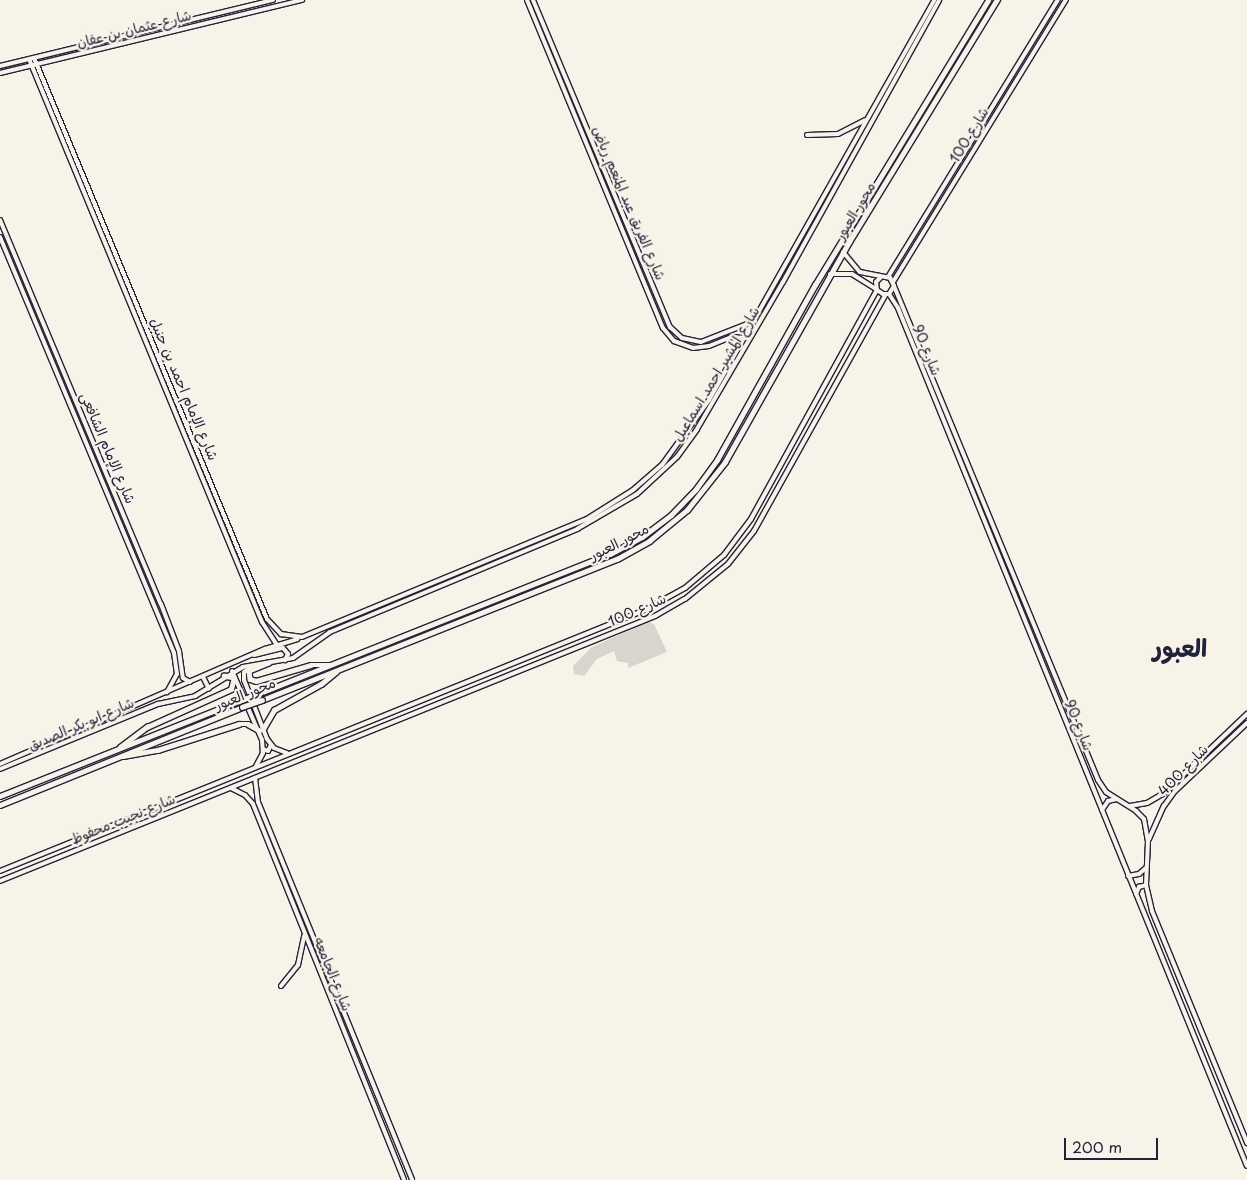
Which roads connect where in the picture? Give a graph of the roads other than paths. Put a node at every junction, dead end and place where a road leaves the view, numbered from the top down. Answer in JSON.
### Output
{"nodes":[{"id":1,"x":273,"y":0,"type":"edge"},
{"id":2,"x":302,"y":0,"type":"edge"},
{"id":3,"x":527,"y":0,"type":"edge"},
{"id":4,"x":533,"y":0,"type":"edge"},
{"id":5,"x":934,"y":0,"type":"edge"},
{"id":6,"x":939,"y":0,"type":"edge"},
{"id":7,"x":988,"y":0,"type":"edge"},
{"id":8,"x":997,"y":0,"type":"edge"},
{"id":9,"x":1058,"y":0,"type":"edge"},
{"id":10,"x":1066,"y":0,"type":"edge"},
{"id":11,"x":34,"y":58,"type":"junction"},
{"id":12,"x":29,"y":59,"type":"junction"},
{"id":13,"x":37,"y":64,"type":"junction"},
{"id":14,"x":31,"y":65,"type":"junction"},
{"id":15,"x":0,"y":66,"type":"edge"},
{"id":16,"x":0,"y":72,"type":"edge"},
{"id":17,"x":867,"y":119,"type":"junction"},
{"id":18,"x":59,"y":125,"type":"junction"},
{"id":19,"x":62,"y":131,"type":"junction"},
{"id":20,"x":807,"y":135,"type":"dead end"},
{"id":21,"x":0,"y":220,"type":"edge"},
{"id":22,"x":0,"y":237,"type":"edge"},
{"id":23,"x":113,"y":248,"type":"junction"},
{"id":24,"x":108,"y":249,"type":"junction"},
{"id":25,"x":843,"y":252,"type":"junction"},
{"id":26,"x":830,"y":274,"type":"junction"},
{"id":27,"x":888,"y":277,"type":"junction"},
{"id":28,"x":880,"y":278,"type":"junction"},
{"id":29,"x":894,"y":284,"type":"junction"},
{"id":30,"x":877,"y":289,"type":"junction"},
{"id":31,"x":888,"y":294,"type":"junction"},
{"id":32,"x":904,"y":305,"type":"junction"},
{"id":33,"x":898,"y":308,"type":"junction"},
{"id":34,"x":142,"y":316,"type":"junction"},
{"id":35,"x":137,"y":318,"type":"junction"},
{"id":36,"x":755,"y":322,"type":"junction"},
{"id":37,"x":746,"y":338,"type":"junction"},
{"id":38,"x":701,"y":342,"type":"junction"},
{"id":39,"x":702,"y":348,"type":"junction"},
{"id":40,"x":790,"y":450,"type":"junction"},
{"id":41,"x":797,"y":456,"type":"junction"},
{"id":42,"x":775,"y":478,"type":"junction"},
{"id":43,"x":781,"y":484,"type":"junction"},
{"id":44,"x":274,"y":629,"type":"junction"},
{"id":45,"x":270,"y":632,"type":"junction"},
{"id":46,"x":302,"y":637,"type":"junction"},
{"id":47,"x":277,"y":645,"type":"junction"},
{"id":48,"x":252,"y":655,"type":"junction"},
{"id":49,"x":283,"y":661,"type":"junction"},
{"id":50,"x":269,"y":662,"type":"junction"},
{"id":51,"x":511,"y":664,"type":"junction"},
{"id":52,"x":332,"y":665,"type":"junction"},
{"id":53,"x":338,"y":670,"type":"junction"},
{"id":54,"x":232,"y":671,"type":"junction"},
{"id":55,"x":514,"y":673,"type":"junction"},
{"id":56,"x":224,"y":676,"type":"junction"},
{"id":57,"x":203,"y":677,"type":"junction"},
{"id":58,"x":478,"y":678,"type":"junction"},
{"id":59,"x":190,"y":682,"type":"junction"},
{"id":60,"x":482,"y":686,"type":"junction"},
{"id":61,"x":209,"y":689,"type":"junction"},
{"id":62,"x":167,"y":692,"type":"junction"},
{"id":63,"x":171,"y":699,"type":"junction"},
{"id":64,"x":423,"y":700,"type":"junction"},
{"id":65,"x":149,"y":702,"type":"junction"},
{"id":66,"x":416,"y":703,"type":"junction"},
{"id":67,"x":151,"y":707,"type":"junction"},
{"id":68,"x":426,"y":708,"type":"junction"},
{"id":69,"x":419,"y":711,"type":"junction"},
{"id":70,"x":1247,"y":714,"type":"edge"},
{"id":71,"x":1247,"y":723,"type":"edge"},
{"id":72,"x":261,"y":730,"type":"junction"},
{"id":73,"x":316,"y":741,"type":"junction"},
{"id":74,"x":271,"y":745,"type":"junction"},
{"id":75,"x":119,"y":748,"type":"junction"},
{"id":76,"x":263,"y":749,"type":"junction"},
{"id":77,"x":320,"y":752,"type":"junction"},
{"id":78,"x":290,"y":753,"type":"junction"},
{"id":79,"x":122,"y":756,"type":"junction"},
{"id":80,"x":0,"y":764,"type":"edge"},
{"id":81,"x":254,"y":767,"type":"junction"},
{"id":82,"x":0,"y":770,"type":"edge"},
{"id":83,"x":255,"y":778,"type":"junction"},
{"id":84,"x":229,"y":788,"type":"junction"},
{"id":85,"x":1102,"y":788,"type":"junction"},
{"id":86,"x":0,"y":796,"type":"edge"},
{"id":87,"x":1096,"y":796,"type":"junction"},
{"id":88,"x":179,"y":799,"type":"junction"},
{"id":89,"x":1117,"y":799,"type":"junction"},
{"id":90,"x":0,"y":805,"type":"edge"},
{"id":91,"x":1130,"y":806,"type":"junction"},
{"id":92,"x":182,"y":807,"type":"junction"},
{"id":93,"x":1102,"y":810,"type":"junction"},
{"id":94,"x":265,"y":820,"type":"junction"},
{"id":95,"x":259,"y":822,"type":"junction"},
{"id":96,"x":1148,"y":841,"type":"junction"},
{"id":97,"x":1146,"y":867,"type":"junction"},
{"id":98,"x":0,"y":871,"type":"edge"},
{"id":99,"x":1128,"y":876,"type":"junction"},
{"id":100,"x":0,"y":881,"type":"edge"},
{"id":101,"x":1146,"y":885,"type":"junction"},
{"id":102,"x":1136,"y":894,"type":"junction"},
{"id":103,"x":302,"y":926,"type":"junction"},
{"id":104,"x":1167,"y":971,"type":"junction"},
{"id":105,"x":1162,"y":973,"type":"dead end"},
{"id":106,"x":281,"y":986,"type":"dead end"},
{"id":107,"x":1176,"y":993,"type":"junction"},
{"id":108,"x":1171,"y":995,"type":"dead end"},
{"id":109,"x":1181,"y":1005,"type":"junction"},
{"id":110,"x":1176,"y":1007,"type":"dead end"},
{"id":111,"x":387,"y":1119,"type":"junction"},
{"id":112,"x":381,"y":1121,"type":"junction"},
{"id":113,"x":1247,"y":1143,"type":"edge"},
{"id":114,"x":1247,"y":1165,"type":"edge"},
{"id":115,"x":1241,"y":1167,"type":"dead end"},
{"id":116,"x":404,"y":1180,"type":"edge"},
{"id":117,"x":412,"y":1180,"type":"edge"}],
"edges":[{"from":1,"to":11,"type":"street","name":"شارع عثمان بن عفان"},
{"from":2,"to":13,"type":"street","name":"شارع عثمان بن عفان"},
{"from":3,"to":39,"type":"street","name":"شارع الفريق عبد المنعم رياض"},
{"from":4,"to":38,"type":"street","name":"شارع الفريق عبد المنعم رياض"},
{"from":5,"to":17,"type":"street","name":"شارع المشير احمد اسماعيل"},
{"from":6,"to":49,"type":"street","name":"شارع المشير احمد اسماعيل"},
{"from":7,"to":52,"type":"highway","name":"محور العبور"},
{"from":8,"to":25,"type":"highway","name":"محور العبور"},
{"from":9,"to":27,"type":"street","name":"شارع 100"},
{"from":10,"to":29,"type":"street","name":"شارع 100"},
{"from":11,"to":12,"type":"street","name":"شارع عثمان بن عفان"},
{"from":11,"to":13,"type":"street","name":"شارع الإمام احمد بن حنبل"},
{"from":12,"to":14,"type":"street","name":"شارع الإمام احمد بن حنبل"},
{"from":12,"to":15,"type":"street","name":"شارع عثمان بن عفان"},
{"from":13,"to":14,"type":"street","name":"شارع عثمان بن عفان"},
{"from":13,"to":18,"type":"street","name":"شارع الإمام احمد بن حنبل"},
{"from":14,"to":16,"type":"street","name":"شارع عثمان بن عفان"},
{"from":14,"to":18,"type":"street","name":"شارع الإمام احمد بن حنبل"},
{"from":17,"to":20,"type":"street"},
{"from":17,"to":36,"type":"street","name":"شارع المشير احمد اسماعيل"},
{"from":18,"to":19,"type":"street","name":"شارع الإمام احمد بن حنبل"},
{"from":19,"to":23,"type":"street","name":"شارع الإمام احمد بن حنبل"},
{"from":19,"to":24,"type":"street","name":"شارع الإمام احمد بن حنبل"},
{"from":21,"to":59,"type":"street","name":"شارع الإمام الشافعى"},
{"from":22,"to":62,"type":"street","name":"شارع الإمام الشافعى"},
{"from":23,"to":24,"type":"street"},
{"from":23,"to":34,"type":"street","name":"شارع الإمام احمد بن حنبل"},
{"from":24,"to":35,"type":"street","name":"شارع الإمام احمد بن حنبل"},
{"from":25,"to":26,"type":"highway","name":"محور العبور"},
{"from":25,"to":28,"type":"street"},
{"from":26,"to":30,"type":"street"},
{"from":26,"to":53,"type":"highway","name":"محور العبور"},
{"from":27,"to":28,"type":"street"},
{"from":27,"to":29,"type":"street","name":"شارع 90"},
{"from":28,"to":30,"type":"street","name":"شارع 100"},
{"from":29,"to":31,"type":"street","name":"شارع 100"},
{"from":29,"to":32,"type":"street","name":"شارع 90"},
{"from":30,"to":31,"type":"street"},
{"from":30,"to":40,"type":"street","name":"شارع 100"},
{"from":31,"to":33,"type":"street","name":"شارع 90"},
{"from":31,"to":41,"type":"street","name":"شارع 100"},
{"from":32,"to":33,"type":"street"},
{"from":32,"to":85,"type":"street","name":"شارع 90"},
{"from":33,"to":87,"type":"street","name":"شارع 90"},
{"from":34,"to":35,"type":"street"},
{"from":34,"to":44,"type":"street","name":"شارع الإمام احمد بن حنبل"},
{"from":35,"to":45,"type":"street","name":"شارع الإمام احمد بن حنبل"},
{"from":36,"to":37,"type":"street","name":"شارع المشير احمد اسماعيل"},
{"from":36,"to":38,"type":"street"},
{"from":37,"to":39,"type":"street"},
{"from":37,"to":46,"type":"street","name":"شارع المشير احمد اسماعيل"},
{"from":38,"to":39,"type":"street"},
{"from":40,"to":41,"type":"street"},
{"from":40,"to":42,"type":"street","name":"شارع 100"},
{"from":41,"to":43,"type":"street","name":"شارع 100"},
{"from":42,"to":43,"type":"street"},
{"from":42,"to":51,"type":"street","name":"شارع 100"},
{"from":43,"to":55,"type":"street","name":"شارع 100"},
{"from":44,"to":45,"type":"street"},
{"from":44,"to":46,"type":"street"},
{"from":45,"to":47,"type":"street","name":"شارع الإمام احمد بن حنبل"},
{"from":46,"to":47,"type":"street"},
{"from":47,"to":48,"type":"street"},
{"from":48,"to":49,"type":"street"},
{"from":48,"to":57,"type":"street","name":"شارع ابو بكر الصديق"},
{"from":49,"to":50,"type":"street"},
{"from":50,"to":52,"type":"highway"},
{"from":50,"to":54,"type":"street"},
{"from":50,"to":72,"type":"street"},
{"from":51,"to":55,"type":"street"},
{"from":51,"to":58,"type":"street","name":"شارع 100"},
{"from":52,"to":75,"type":"highway","name":"محور العبور","bridge":true},
{"from":53,"to":72,"type":"highway"},
{"from":53,"to":79,"type":"highway","name":"محور العبور","bridge":true},
{"from":54,"to":56,"type":"street"},
{"from":54,"to":72,"type":"street"},
{"from":55,"to":60,"type":"street","name":"شارع 100"},
{"from":56,"to":61,"type":"street"},
{"from":56,"to":75,"type":"highway"},
{"from":57,"to":59,"type":"street","name":"شارع ابو بكر الصديق"},
{"from":57,"to":61,"type":"street"},
{"from":58,"to":60,"type":"street"},
{"from":58,"to":64,"type":"street","name":"شارع 100"},
{"from":59,"to":62,"type":"street","name":"شارع ابو بكر الصديق"},
{"from":60,"to":68,"type":"street","name":"شارع 100"},
{"from":61,"to":63,"type":"street","name":"شارع ابو بكر الصديق"},
{"from":62,"to":63,"type":"street"},
{"from":62,"to":65,"type":"street","name":"شارع ابو بكر الصديق"},
{"from":63,"to":67,"type":"street","name":"شارع ابو بكر الصديق"},
{"from":64,"to":66,"type":"street","name":"شارع 100"},
{"from":64,"to":68,"type":"street"},
{"from":65,"to":67,"type":"street"},
{"from":65,"to":80,"type":"street","name":"شارع ابو بكر الصديق"},
{"from":66,"to":69,"type":"street"},
{"from":66,"to":73,"type":"street","name":"شارع 100"},
{"from":67,"to":82,"type":"street","name":"شارع ابو بكر الصديق"},
{"from":68,"to":69,"type":"street","name":"شارع 100"},
{"from":69,"to":77,"type":"street","name":"شارع 100"},
{"from":70,"to":91,"type":"street","name":"شارع 400"},
{"from":71,"to":96,"type":"street","name":"شارع 400"},
{"from":72,"to":74,"type":"street"},
{"from":72,"to":76,"type":"street"},
{"from":72,"to":79,"type":"highway"},
{"from":73,"to":77,"type":"street"},
{"from":73,"to":78,"type":"street","name":"شارع 100"},
{"from":74,"to":76,"type":"street"},
{"from":74,"to":78,"type":"street"},
{"from":75,"to":86,"type":"highway","name":"محور العبور"},
{"from":76,"to":81,"type":"street"},
{"from":77,"to":83,"type":"street","name":"شارع 100"},
{"from":78,"to":81,"type":"street","name":"شارع 100"},
{"from":79,"to":90,"type":"highway","name":"محور العبور"},
{"from":81,"to":88,"type":"street","name":"شارع نجيب محفوظ"},
{"from":83,"to":84,"type":"street","name":"شارع نجيب محفوظ"},
{"from":83,"to":94,"type":"street","name":"شارع الجامعه"},
{"from":84,"to":92,"type":"street","name":"شارع نجيب محفوظ"},
{"from":84,"to":95,"type":"street","name":"شارع الجامعه"},
{"from":85,"to":87,"type":"street"},
{"from":85,"to":89,"type":"street"},
{"from":87,"to":93,"type":"street","name":"شارع 90"},
{"from":88,"to":92,"type":"street"},
{"from":88,"to":98,"type":"street","name":"شارع نجيب محفوظ"},
{"from":89,"to":91,"type":"street"},
{"from":89,"to":93,"type":"street"},
{"from":91,"to":96,"type":"street"},
{"from":92,"to":100,"type":"street","name":"شارع نجيب محفوظ"},
{"from":93,"to":99,"type":"street","name":"شارع 90"},
{"from":94,"to":95,"type":"street"},
{"from":94,"to":111,"type":"street","name":"شارع الجامعه"},
{"from":95,"to":103,"type":"street","name":"شارع الجامعه"},
{"from":96,"to":97,"type":"street"},
{"from":97,"to":99,"type":"street"},
{"from":97,"to":101,"type":"street"},
{"from":99,"to":102,"type":"street","name":"شارع 90"},
{"from":101,"to":102,"type":"street"},
{"from":101,"to":113,"type":"street"},
{"from":102,"to":104,"type":"street","name":"شارع 90"},
{"from":103,"to":106,"type":"street"},
{"from":103,"to":112,"type":"street","name":"شارع الجامعه"},
{"from":104,"to":105,"type":"street"},
{"from":104,"to":107,"type":"street","name":"شارع 90"},
{"from":107,"to":108,"type":"street"},
{"from":107,"to":109,"type":"street","name":"شارع 90"},
{"from":109,"to":110,"type":"street"},
{"from":109,"to":114,"type":"street","name":"شارع 90"},
{"from":111,"to":112,"type":"street"},
{"from":111,"to":117,"type":"street","name":"شارع الجامعه"},
{"from":112,"to":116,"type":"street","name":"شارع الجامعه"},
{"from":114,"to":115,"type":"street"}]}
